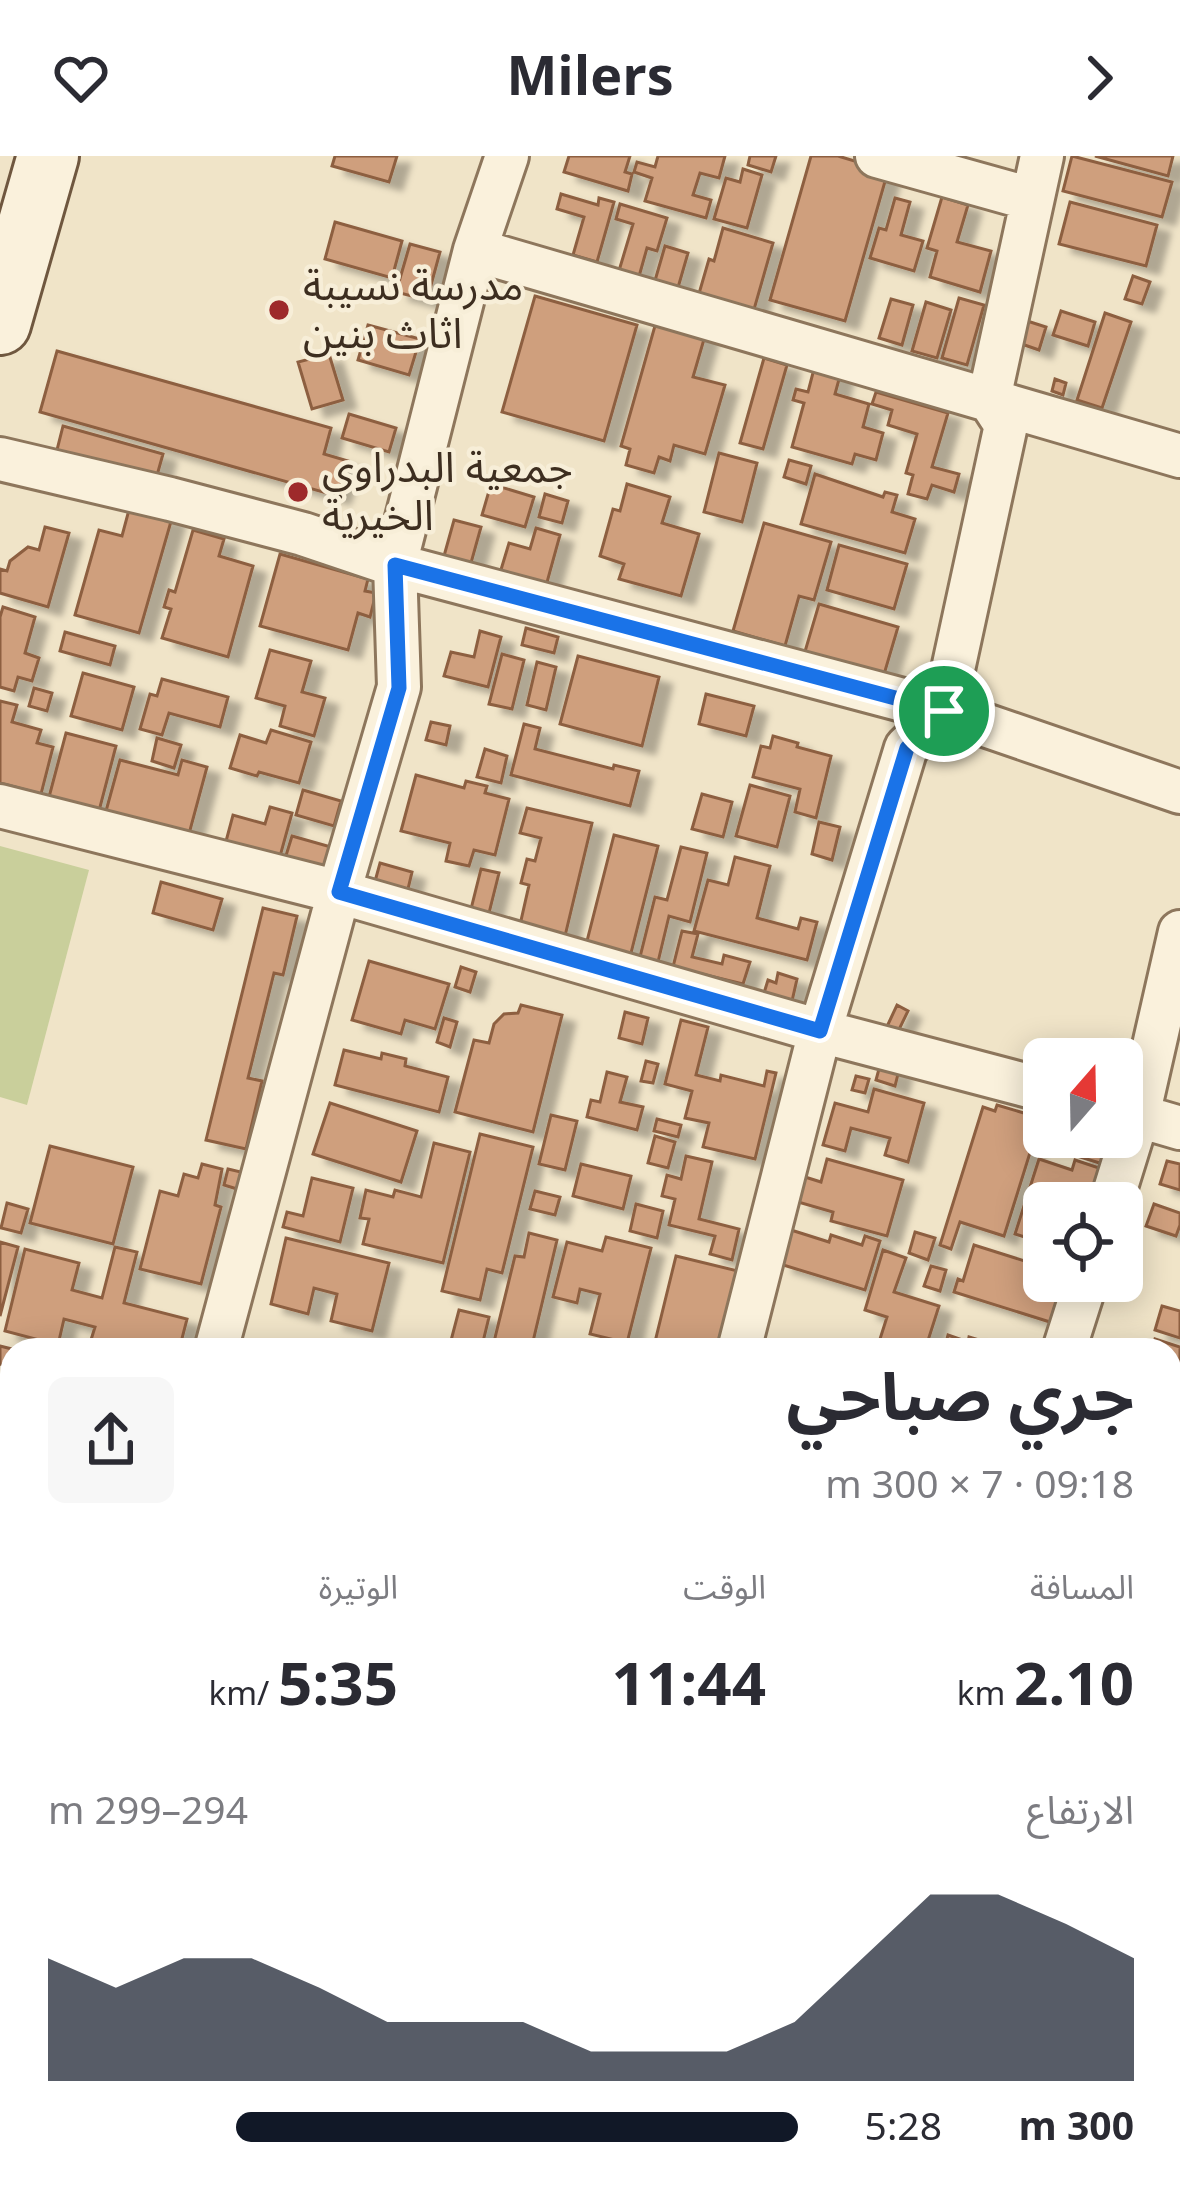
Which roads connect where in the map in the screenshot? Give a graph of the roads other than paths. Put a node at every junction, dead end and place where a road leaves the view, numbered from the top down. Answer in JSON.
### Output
{"nodes":[{"id":1,"x":48,"y":156,"type":"edge"},
{"id":2,"x":507,"y":156,"type":"edge"},
{"id":3,"x":877,"y":156,"type":"edge"},
{"id":4,"x":1042,"y":156,"type":"edge"},
{"id":5,"x":1030,"y":199,"type":"junction"},
{"id":6,"x":475,"y":250,"type":"junction"},
{"id":7,"x":0,"y":324,"type":"edge"},
{"id":8,"x":989,"y":399,"type":"junction"},
{"id":9,"x":1180,"y":456,"type":"edge"},
{"id":10,"x":0,"y":459,"type":"edge"},
{"id":11,"x":395,"y":565,"type":"junction"},
{"id":12,"x":944,"y":711,"type":"junction"},
{"id":13,"x":1180,"y":792,"type":"edge"},
{"id":14,"x":0,"y":806,"type":"edge"},
{"id":15,"x":339,"y":892,"type":"junction"},
{"id":16,"x":1180,"y":932,"type":"edge"},
{"id":17,"x":820,"y":1031,"type":"junction"},
{"id":18,"x":1143,"y":1066,"type":"edge"},
{"id":19,"x":1023,"y":1084,"type":"edge"},
{"id":20,"x":1143,"y":1117,"type":"edge"},
{"id":21,"x":1180,"y":1128,"type":"edge"},
{"id":22,"x":1079,"y":1302,"type":"edge"},
{"id":23,"x":218,"y":1338,"type":"edge"},
{"id":24,"x":742,"y":1338,"type":"edge"},
{"id":25,"x":1068,"y":1338,"type":"edge"}],
"edges":[{"from":1,"to":7,"type":"main road"},
{"from":2,"to":6,"type":"street"},
{"from":3,"to":5,"type":"street"},
{"from":4,"to":5,"type":"street"},
{"from":5,"to":8,"type":"street"},
{"from":6,"to":8,"type":"street"},
{"from":6,"to":11,"type":"street"},
{"from":8,"to":9,"type":"street"},
{"from":8,"to":12,"type":"street"},
{"from":10,"to":11,"type":"street"},
{"from":11,"to":12,"type":"street"},
{"from":11,"to":15,"type":"street"},
{"from":12,"to":13,"type":"street"},
{"from":12,"to":17,"type":"street"},
{"from":14,"to":15,"type":"street"},
{"from":15,"to":17,"type":"street"},
{"from":15,"to":23,"type":"street"},
{"from":16,"to":18,"type":"street"},
{"from":17,"to":19,"type":"street"},
{"from":17,"to":24,"type":"street"},
{"from":20,"to":21,"type":"street"},
{"from":22,"to":25,"type":"street"}]}
